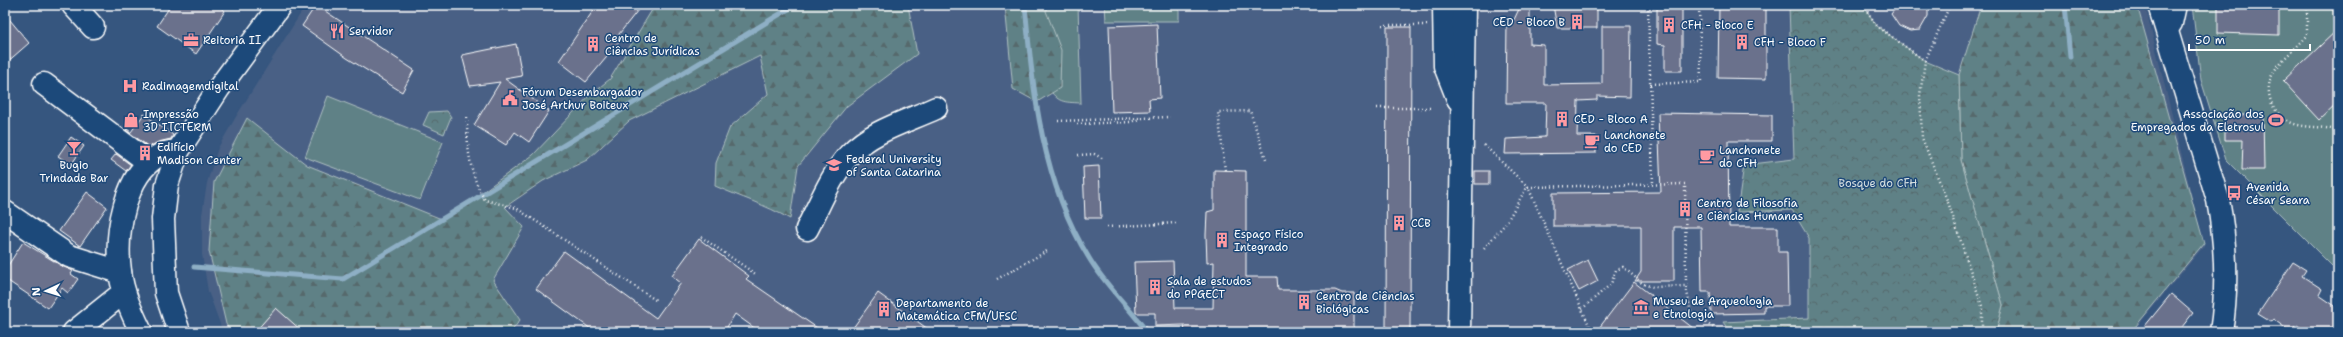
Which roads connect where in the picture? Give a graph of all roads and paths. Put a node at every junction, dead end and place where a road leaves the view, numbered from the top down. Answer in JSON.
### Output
{"nodes":[{"id":1,"x":73,"y":5,"type":"edge"},
{"id":2,"x":280,"y":5,"type":"edge"},
{"id":3,"x":1444,"y":5,"type":"edge"},
{"id":4,"x":1464,"y":5,"type":"edge"},
{"id":5,"x":1648,"y":5,"type":"edge"},
{"id":6,"x":1699,"y":5,"type":"edge"},
{"id":7,"x":1863,"y":5,"type":"edge"},
{"id":8,"x":1950,"y":5,"type":"edge"},
{"id":9,"x":2159,"y":5,"type":"edge"},
{"id":10,"x":2175,"y":5,"type":"edge"},
{"id":11,"x":2307,"y":5,"type":"edge"},
{"id":12,"x":1431,"y":24,"type":"dead end"},
{"id":13,"x":1382,"y":25,"type":"dead end"},
{"id":14,"x":93,"y":28,"type":"dead end"},
{"id":15,"x":2167,"y":28,"type":"junction"},
{"id":16,"x":1925,"y":61,"type":"junction"},
{"id":17,"x":44,"y":84,"type":"dead end"},
{"id":18,"x":1650,"y":84,"type":"junction"},
{"id":19,"x":936,"y":108,"type":"dead end"},
{"id":20,"x":1377,"y":108,"type":"dead end"},
{"id":21,"x":1430,"y":108,"type":"dead end"},
{"id":22,"x":1462,"y":108,"type":"junction"},
{"id":23,"x":467,"y":117,"type":"dead end"},
{"id":24,"x":1170,"y":117,"type":"dead end"},
{"id":25,"x":1142,"y":118,"type":"junction"},
{"id":26,"x":1058,"y":121,"type":"dead end"},
{"id":27,"x":1077,"y":124,"type":"dead end"},
{"id":28,"x":2338,"y":131,"type":"edge"},
{"id":29,"x":1484,"y":145,"type":"dead end"},
{"id":30,"x":178,"y":151,"type":"junction"},
{"id":31,"x":1078,"y":155,"type":"dead end"},
{"id":32,"x":1104,"y":159,"type":"dead end"},
{"id":33,"x":1266,"y":159,"type":"dead end"},
{"id":34,"x":148,"y":162,"type":"junction"},
{"id":35,"x":1225,"y":170,"type":"dead end"},
{"id":36,"x":1654,"y":184,"type":"junction"},
{"id":37,"x":1528,"y":187,"type":"junction"},
{"id":38,"x":5,"y":212,"type":"edge"},
{"id":39,"x":1176,"y":223,"type":"dead end"},
{"id":40,"x":1107,"y":227,"type":"dead end"},
{"id":41,"x":807,"y":228,"type":"dead end"},
{"id":42,"x":701,"y":237,"type":"dead end"},
{"id":43,"x":1484,"y":248,"type":"dead end"},
{"id":44,"x":1047,"y":251,"type":"dead end"},
{"id":45,"x":757,"y":275,"type":"dead end"},
{"id":46,"x":996,"y":279,"type":"dead end"},
{"id":47,"x":122,"y":282,"type":"junction"},
{"id":48,"x":1686,"y":286,"type":"junction"},
{"id":49,"x":657,"y":301,"type":"dead end"},
{"id":50,"x":1582,"y":309,"type":"junction"},
{"id":51,"x":74,"y":332,"type":"edge"},
{"id":52,"x":141,"y":332,"type":"edge"},
{"id":53,"x":179,"y":332,"type":"edge"},
{"id":54,"x":1459,"y":332,"type":"edge"},
{"id":55,"x":1592,"y":332,"type":"edge"},
{"id":56,"x":1720,"y":332,"type":"edge"},
{"id":57,"x":1982,"y":332,"type":"edge"},
{"id":58,"x":2221,"y":332,"type":"edge"}],
"edges":[{"from":1,"to":14,"type":"street"},
{"from":2,"to":30,"type":"street"},
{"from":3,"to":22,"type":"street"},
{"from":4,"to":22,"type":"street"},
{"from":5,"to":18,"type":"path"},
{"from":6,"to":18,"type":"path"},
{"from":7,"to":16,"type":"path"},
{"from":8,"to":16,"type":"path"},
{"from":9,"to":15,"type":"street"},
{"from":10,"to":15,"type":"street"},
{"from":11,"to":28,"type":"path"},
{"from":12,"to":13,"type":"path"},
{"from":15,"to":58,"type":"street"},
{"from":16,"to":57,"type":"path"},
{"from":17,"to":34,"type":"street"},
{"from":18,"to":36,"type":"path"},
{"from":19,"to":41,"type":"street"},
{"from":20,"to":21,"type":"path"},
{"from":22,"to":54,"type":"street"},
{"from":23,"to":49,"type":"path"},
{"from":24,"to":25,"type":"path"},
{"from":25,"to":26,"type":"path"},
{"from":25,"to":27,"type":"path"},
{"from":29,"to":37,"type":"path"},
{"from":30,"to":34,"type":"street"},
{"from":30,"to":53,"type":"street"},
{"from":31,"to":32,"type":"path"},
{"from":33,"to":35,"type":"path"},
{"from":34,"to":47,"type":"street"},
{"from":36,"to":37,"type":"path"},
{"from":36,"to":48,"type":"path"},
{"from":37,"to":43,"type":"path"},
{"from":37,"to":50,"type":"path"},
{"from":38,"to":47,"type":"street"},
{"from":39,"to":40,"type":"path"},
{"from":42,"to":45,"type":"path"},
{"from":44,"to":46,"type":"path"},
{"from":47,"to":51,"type":"street"},
{"from":47,"to":52,"type":"street"},
{"from":48,"to":50,"type":"path"},
{"from":48,"to":56,"type":"path"},
{"from":50,"to":55,"type":"path"}]}
